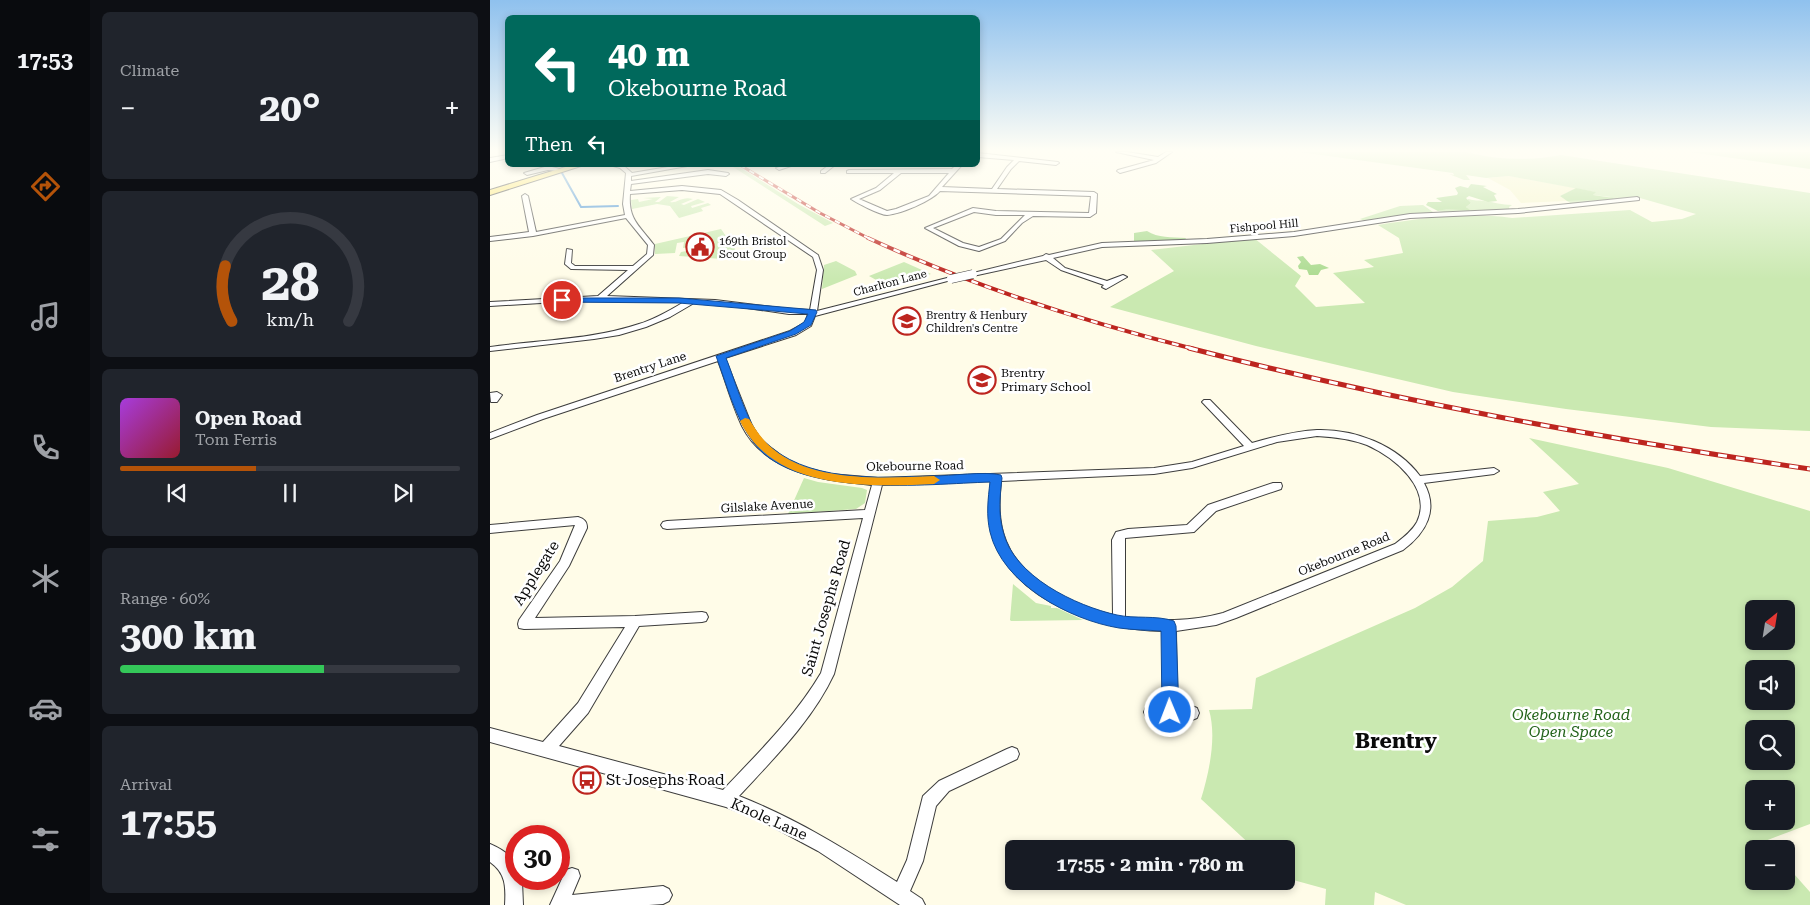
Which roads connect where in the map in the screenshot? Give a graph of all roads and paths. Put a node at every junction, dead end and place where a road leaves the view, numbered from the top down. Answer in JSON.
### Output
{"nodes":[{"id":1,"x":627,"y":194,"type":"edge"},
{"id":2,"x":725,"y":194,"type":"edge"},
{"id":3,"x":865,"y":194,"type":"edge"},
{"id":4,"x":933,"y":194,"type":"edge"},
{"id":5,"x":1094,"y":194,"type":"edge"},
{"id":6,"x":524,"y":196,"type":"dead end"},
{"id":7,"x":1637,"y":199,"type":"dead end"},
{"id":8,"x":1031,"y":214,"type":"junction"},
{"id":9,"x":628,"y":216,"type":"junction"},
{"id":10,"x":533,"y":234,"type":"junction"},
{"id":11,"x":490,"y":239,"type":"edge"},
{"id":12,"x":569,"y":250,"type":"dead end"},
{"id":13,"x":1071,"y":250,"type":"junction"},
{"id":14,"x":1092,"y":250,"type":"dead end"},
{"id":15,"x":1046,"y":256,"type":"junction"},
{"id":16,"x":635,"y":268,"type":"junction"},
{"id":17,"x":1063,"y":269,"type":"junction"},
{"id":18,"x":973,"y":274,"type":"joint"},
{"id":19,"x":1054,"y":274,"type":"dead end"},
{"id":20,"x":1123,"y":277,"type":"dead end"},
{"id":21,"x":598,"y":300,"type":"junction"},
{"id":22,"x":692,"y":301,"type":"junction"},
{"id":23,"x":490,"y":304,"type":"edge"},
{"id":24,"x":813,"y":313,"type":"junction"},
{"id":25,"x":490,"y":349,"type":"edge"},
{"id":26,"x":720,"y":356,"type":"junction"},
{"id":27,"x":1207,"y":402,"type":"dead end"},
{"id":28,"x":490,"y":436,"type":"edge"},
{"id":29,"x":1250,"y":448,"type":"junction"},
{"id":30,"x":1494,"y":471,"type":"dead end"},
{"id":31,"x":996,"y":478,"type":"junction"},
{"id":32,"x":1418,"y":480,"type":"junction"},
{"id":33,"x":878,"y":482,"type":"junction"},
{"id":34,"x":1277,"y":486,"type":"dead end"},
{"id":35,"x":869,"y":514,"type":"junction"},
{"id":36,"x":667,"y":525,"type":"dead end"},
{"id":37,"x":490,"y":529,"type":"edge"},
{"id":38,"x":702,"y":617,"type":"dead end"},
{"id":39,"x":635,"y":622,"type":"junction"},
{"id":40,"x":1119,"y":622,"type":"junction"},
{"id":41,"x":1169,"y":626,"type":"junction"},
{"id":42,"x":1151,"y":712,"type":"dead end"},
{"id":43,"x":1170,"y":712,"type":"junction"},
{"id":44,"x":1192,"y":712,"type":"dead end"},
{"id":45,"x":490,"y":735,"type":"edge"},
{"id":46,"x":546,"y":750,"type":"junction"},
{"id":47,"x":1012,"y":754,"type":"dead end"},
{"id":48,"x":726,"y":799,"type":"junction"},
{"id":49,"x":490,"y":852,"type":"edge"},
{"id":50,"x":572,"y":876,"type":"dead end"},
{"id":51,"x":663,"y":894,"type":"dead end"},
{"id":52,"x":900,"y":894,"type":"junction"},
{"id":53,"x":514,"y":905,"type":"edge"},
{"id":54,"x":560,"y":905,"type":"edge"},
{"id":55,"x":916,"y":905,"type":"edge"}],
"edges":[{"from":1,"to":9,"type":"street"},
{"from":2,"to":24,"type":"street"},
{"from":3,"to":4,"type":"street"},
{"from":5,"to":8,"type":"street"},
{"from":6,"to":10,"type":"street"},
{"from":7,"to":13,"type":"street","name":"Fishpool Hill"},
{"from":8,"to":8,"type":"street"},
{"from":9,"to":10,"type":"street"},
{"from":9,"to":16,"type":"street"},
{"from":10,"to":11,"type":"street"},
{"from":12,"to":16,"type":"street"},
{"from":13,"to":14,"type":"street","name":"Fishpool Hill"},
{"from":13,"to":15,"type":"street","name":"Fishpool Hill"},
{"from":15,"to":17,"type":"street"},
{"from":15,"to":18,"type":"street","name":"Fishpool Hill"},
{"from":16,"to":21,"type":"street"},
{"from":17,"to":19,"type":"street"},
{"from":17,"to":20,"type":"street"},
{"from":18,"to":24,"type":"street","name":"Charlton Lane","bridge":true},
{"from":21,"to":22,"type":"street","name":"Charlton Lane"},
{"from":21,"to":23,"type":"street","name":"Charlton Lane"},
{"from":22,"to":24,"type":"street","name":"Charlton Lane"},
{"from":22,"to":25,"type":"street"},
{"from":24,"to":26,"type":"street","name":"Brentry Lane"},
{"from":26,"to":28,"type":"street","name":"Brentry Lane"},
{"from":26,"to":33,"type":"street","name":"Okebourne Road"},
{"from":27,"to":29,"type":"street"},
{"from":29,"to":31,"type":"street","name":"Okebourne Road"},
{"from":29,"to":32,"type":"street","name":"Okebourne Road"},
{"from":30,"to":32,"type":"street"},
{"from":31,"to":33,"type":"street","name":"Okebourne Road"},
{"from":31,"to":40,"type":"street","name":"Okebourne Road"},
{"from":32,"to":41,"type":"street","name":"Okebourne Road"},
{"from":33,"to":35,"type":"street","name":"Saint Josephs Road"},
{"from":34,"to":40,"type":"street"},
{"from":35,"to":36,"type":"street","name":"Gilslake Avenue"},
{"from":35,"to":48,"type":"street","name":"Saint Josephs Road"},
{"from":37,"to":39,"type":"street","name":"Applegate"},
{"from":38,"to":39,"type":"street","name":"Applegate"},
{"from":39,"to":46,"type":"street"},
{"from":40,"to":41,"type":"street","name":"Okebourne Road"},
{"from":41,"to":43,"type":"street"},
{"from":42,"to":43,"type":"street"},
{"from":43,"to":44,"type":"street"},
{"from":45,"to":46,"type":"street","name":"Knole Lane"},
{"from":46,"to":48,"type":"street","name":"Knole Lane"},
{"from":47,"to":52,"type":"street"},
{"from":48,"to":52,"type":"street","name":"Knole Lane"},
{"from":49,"to":53,"type":"street"},
{"from":50,"to":54,"type":"street"},
{"from":51,"to":54,"type":"street"},
{"from":52,"to":55,"type":"street","name":"Knole Lane"}]}
